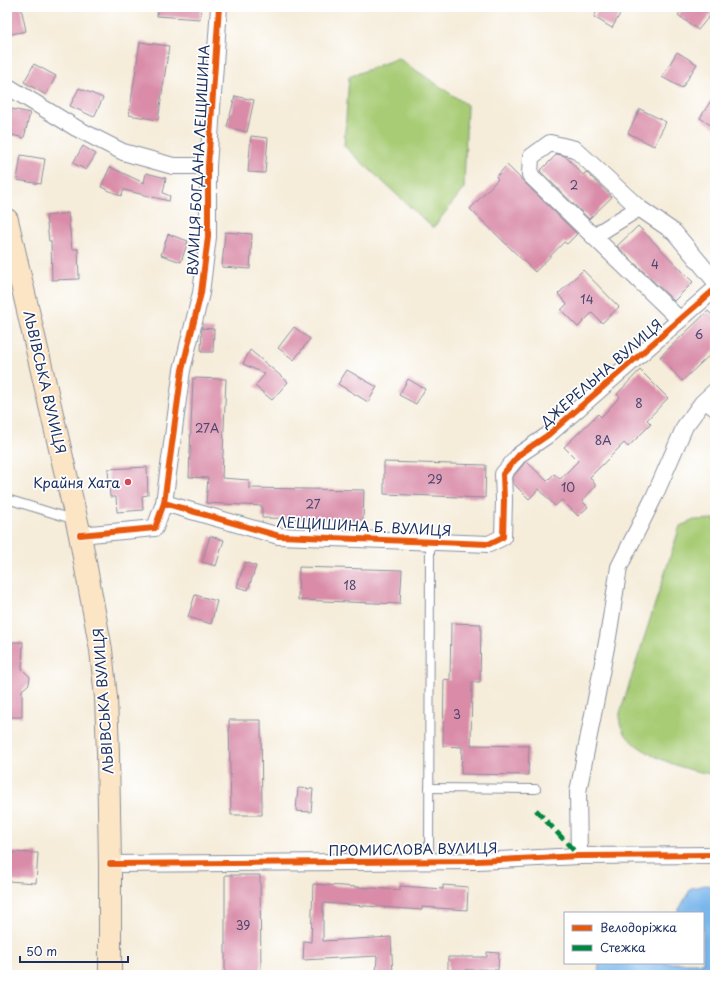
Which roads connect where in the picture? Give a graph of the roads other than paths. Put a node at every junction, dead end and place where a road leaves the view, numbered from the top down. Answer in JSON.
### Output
{"nodes":[{"id":1,"x":219,"y":7,"type":"edge"},
{"id":2,"x":7,"y":86,"type":"edge"},
{"id":3,"x":208,"y":166,"type":"junction"},
{"id":4,"x":639,"y":208,"type":"junction"},
{"id":5,"x":7,"y":220,"type":"edge"},
{"id":6,"x":594,"y":236,"type":"junction"},
{"id":7,"x":715,"y":281,"type":"edge"},
{"id":8,"x":715,"y":289,"type":"edge"},
{"id":9,"x":680,"y":320,"type":"junction"},
{"id":10,"x":715,"y":391,"type":"edge"},
{"id":11,"x":702,"y":404,"type":"junction"},
{"id":12,"x":715,"y":413,"type":"edge"},
{"id":13,"x":503,"y":474,"type":"joint"},
{"id":14,"x":7,"y":499,"type":"edge"},
{"id":15,"x":164,"y":503,"type":"junction"},
{"id":16,"x":79,"y":528,"type":"junction"},
{"id":17,"x":430,"y":542,"type":"junction"},
{"id":18,"x":429,"y":788,"type":"junction"},
{"id":19,"x":536,"y":789,"type":"dead end"},
{"id":20,"x":715,"y":855,"type":"edge"},
{"id":21,"x":578,"y":856,"type":"junction"},
{"id":22,"x":429,"y":861,"type":"junction"},
{"id":23,"x":110,"y":864,"type":"junction"},
{"id":24,"x":110,"y":975,"type":"edge"}],
"edges":[{"from":1,"to":3,"type":"street","name":"ВУЛИЦЯ БОГДАНА ЛЕЩИШИНА"},
{"from":2,"to":3,"type":"street"},
{"from":3,"to":15,"type":"street","name":"ВУЛИЦЯ БОГДАНА ЛЕЩИШИНА"},
{"from":4,"to":6,"type":"street"},
{"from":4,"to":6,"type":"street","name":"ДЖЕРЕЛЬНА ВУЛИЦЯ"},
{"from":4,"to":7,"type":"street","name":"ДЖЕРЕЛЬНА ВУЛИЦЯ"},
{"from":5,"to":16,"type":"main road","name":"ЛЬВІВСЬКА ВУЛИЦЯ"},
{"from":6,"to":9,"type":"street","name":"ДЖЕРЕЛЬНА ВУЛИЦЯ"},
{"from":8,"to":9,"type":"street","name":"ДЖЕРЕЛЬНА ВУЛИЦЯ"},
{"from":9,"to":13,"type":"street","name":"ДЖЕРЕЛЬНА ВУЛИЦЯ"},
{"from":10,"to":11,"type":"street"},
{"from":11,"to":12,"type":"lane"},
{"from":11,"to":21,"type":"street"},
{"from":13,"to":17,"type":"street","name":"ЛЕЩИШИНА Б. ВУЛИЦЯ"},
{"from":14,"to":16,"type":"lane"},
{"from":15,"to":16,"type":"street"},
{"from":15,"to":17,"type":"street","name":"ЛЕЩИШИНА Б. ВУЛИЦЯ"},
{"from":16,"to":23,"type":"main road","name":"ЛЬВІВСЬКА ВУЛИЦЯ"},
{"from":17,"to":18,"type":"lane"},
{"from":18,"to":19,"type":"lane"},
{"from":18,"to":22,"type":"lane"},
{"from":20,"to":21,"type":"street","name":"ПРОМИСЛОВА ВУЛИЦЯ"},
{"from":21,"to":22,"type":"street","name":"ПРОМИСЛОВА ВУЛИЦЯ"},
{"from":22,"to":23,"type":"street","name":"ПРОМИСЛОВА ВУЛИЦЯ"},
{"from":23,"to":24,"type":"main road","name":"ЛЬВІВСЬКА ВУЛИЦЯ"}]}
